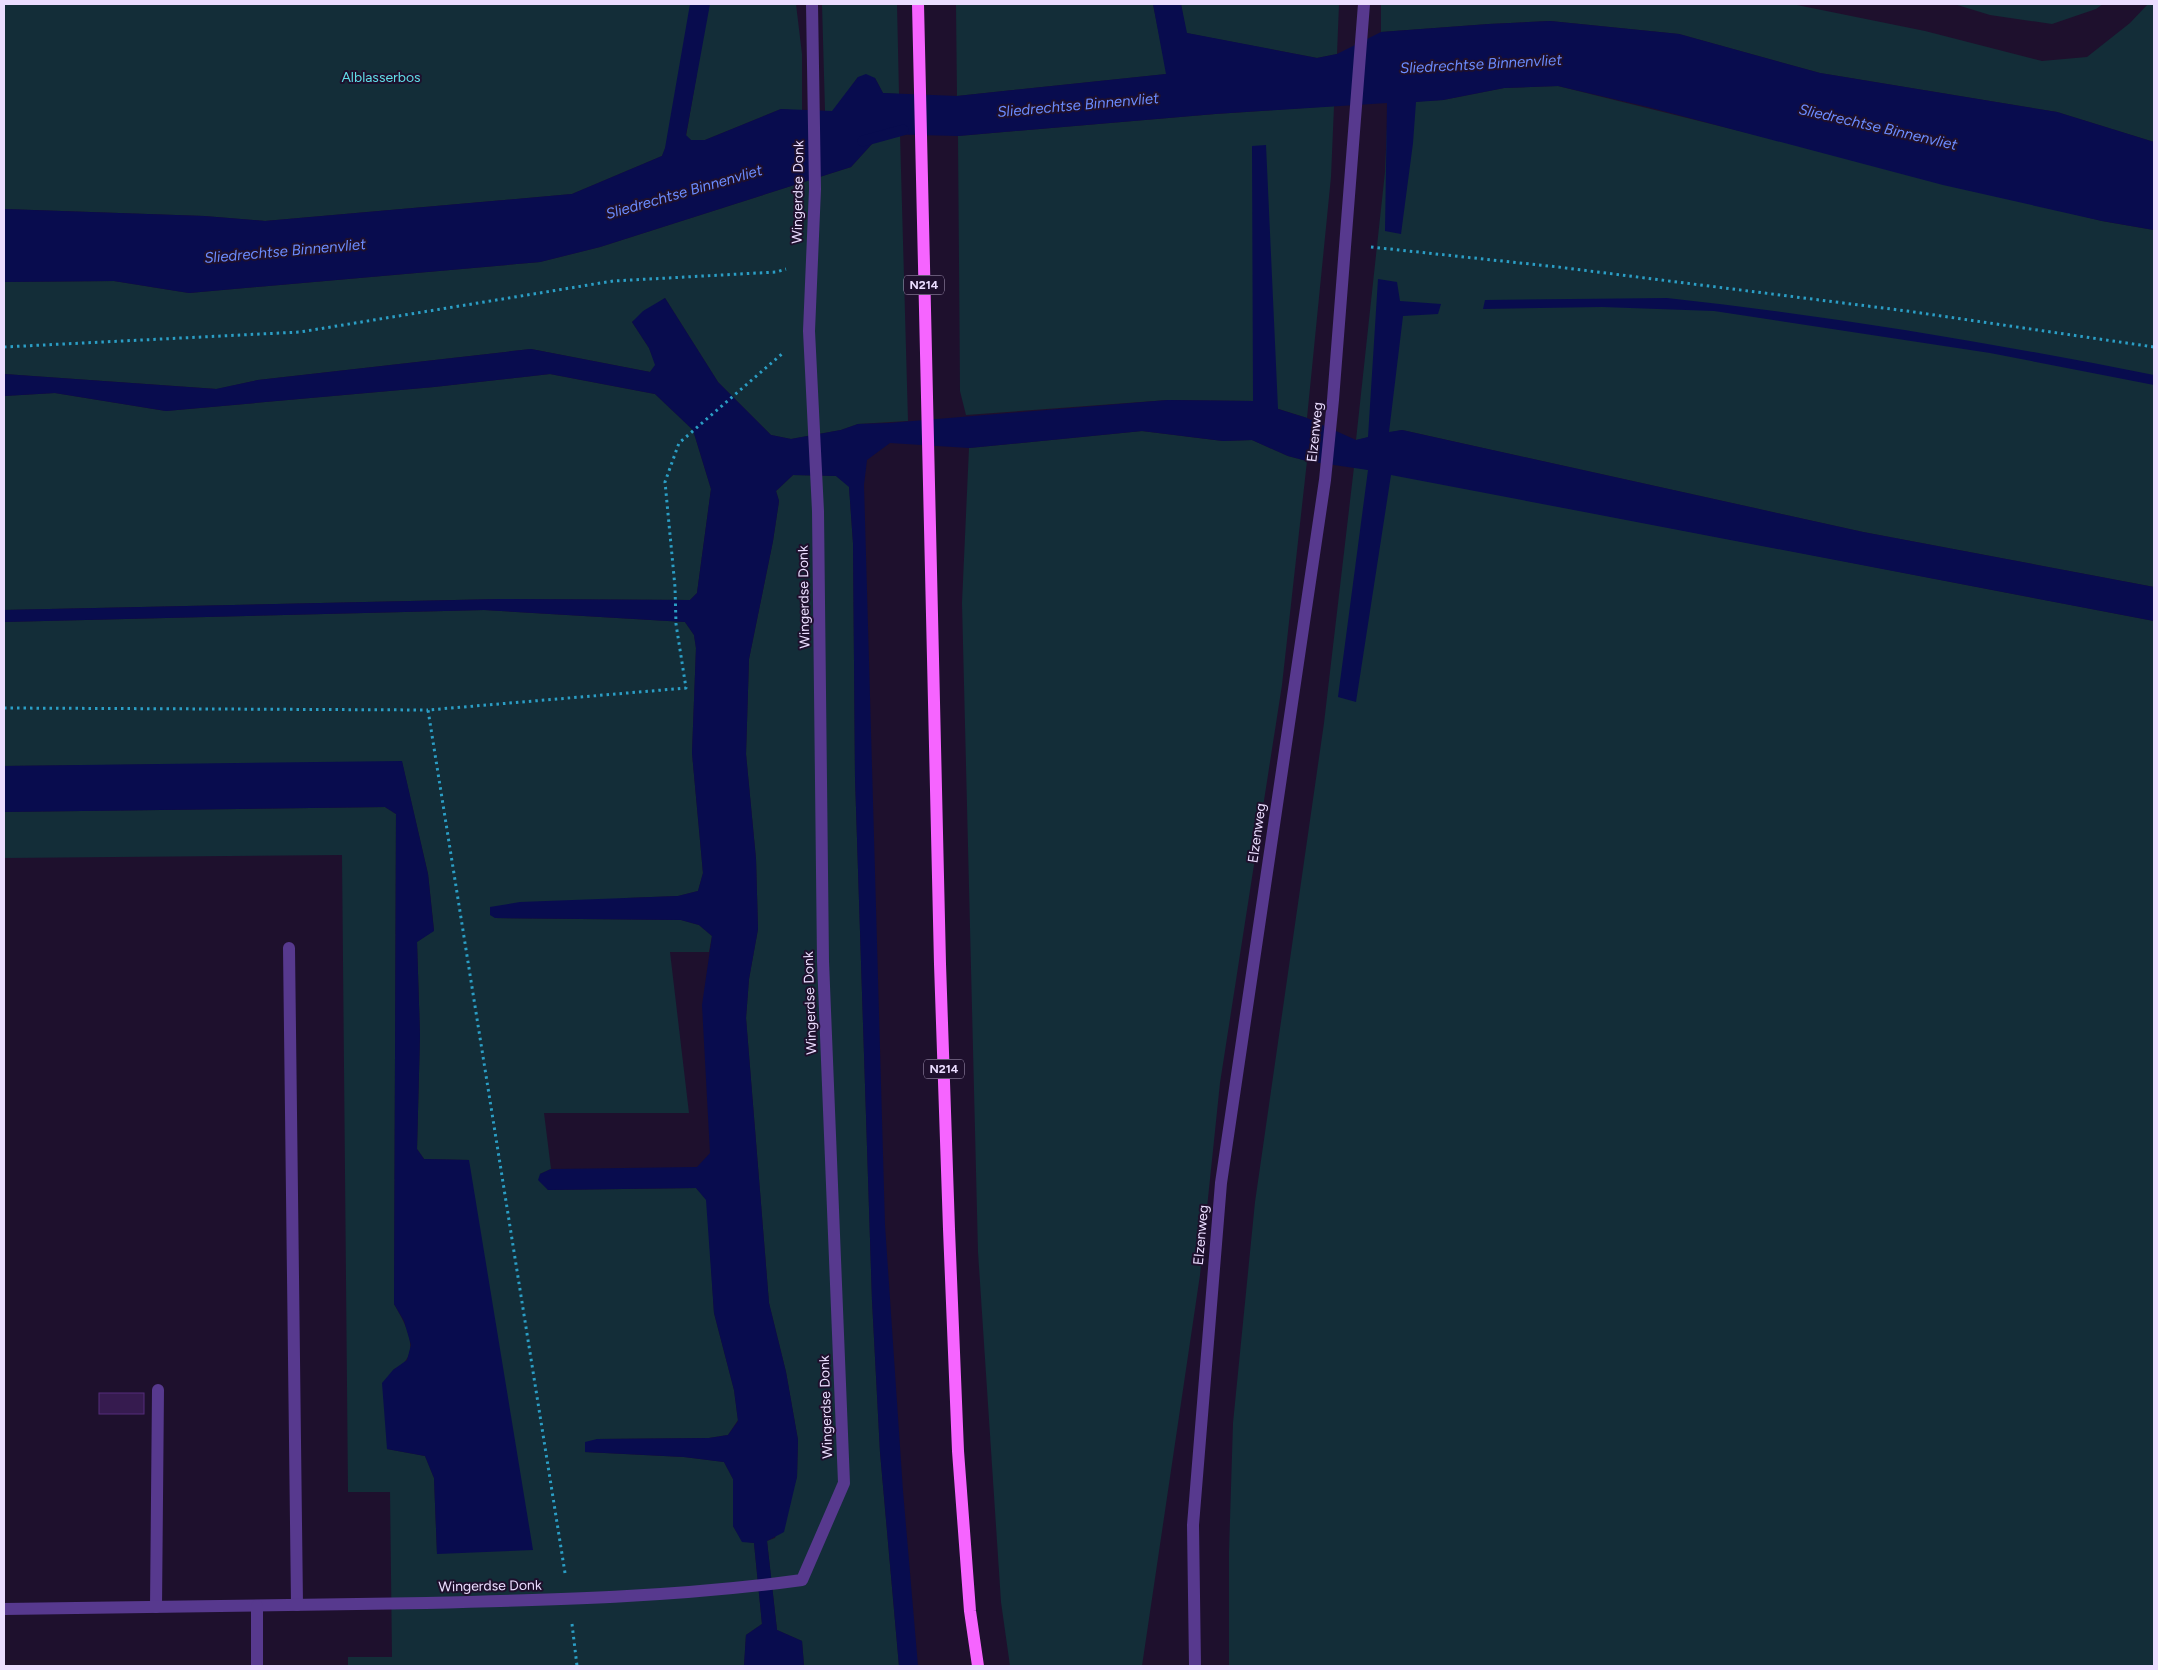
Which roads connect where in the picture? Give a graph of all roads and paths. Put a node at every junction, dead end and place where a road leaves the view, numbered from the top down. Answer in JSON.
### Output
{"nodes":[{"id":1,"x":812,"y":4,"type":"edge"},
{"id":2,"x":918,"y":4,"type":"edge"},
{"id":3,"x":1364,"y":4,"type":"edge"},
{"id":4,"x":1345,"y":245,"type":"junction"},
{"id":5,"x":811,"y":264,"type":"junction"},
{"id":6,"x":809,"y":331,"type":"junction"},
{"id":7,"x":4,"y":347,"type":"edge"},
{"id":8,"x":2154,"y":347,"type":"edge"},
{"id":9,"x":4,"y":708,"type":"edge"},
{"id":10,"x":428,"y":710,"type":"junction"},
{"id":11,"x":289,"y":948,"type":"dead end"},
{"id":12,"x":158,"y":1390,"type":"dead end"},
{"id":13,"x":569,"y":1600,"type":"junction"},
{"id":14,"x":297,"y":1605,"type":"junction"},
{"id":15,"x":257,"y":1606,"type":"junction"},
{"id":16,"x":156,"y":1607,"type":"junction"},
{"id":17,"x":4,"y":1609,"type":"edge"},
{"id":18,"x":257,"y":1666,"type":"edge"},
{"id":19,"x":577,"y":1666,"type":"edge"},
{"id":20,"x":978,"y":1666,"type":"edge"},
{"id":21,"x":1195,"y":1666,"type":"edge"}],
"edges":[{"from":1,"to":5,"type":"street","name":"Wingerdse Donk"},
{"from":2,"to":20,"type":"main road","number":"N214"},
{"from":3,"to":4,"type":"street","name":"Elzenweg"},
{"from":4,"to":8,"type":"path"},
{"from":4,"to":21,"type":"street","name":"Elzenweg"},
{"from":5,"to":6,"type":"street","name":"Wingerdse Donk"},
{"from":5,"to":7,"type":"path"},
{"from":6,"to":10,"type":"path"},
{"from":6,"to":13,"type":"street","name":"Wingerdse Donk"},
{"from":9,"to":10,"type":"path"},
{"from":10,"to":13,"type":"path"},
{"from":11,"to":14,"type":"street"},
{"from":12,"to":16,"type":"street"},
{"from":13,"to":14,"type":"street","name":"Wingerdse Donk"},
{"from":13,"to":19,"type":"path"},
{"from":14,"to":15,"type":"street","name":"Wingerdse Donk"},
{"from":15,"to":16,"type":"street","name":"Wingerdse Donk"},
{"from":15,"to":18,"type":"street"},
{"from":16,"to":17,"type":"street","name":"Wingerdse Donk"}]}
